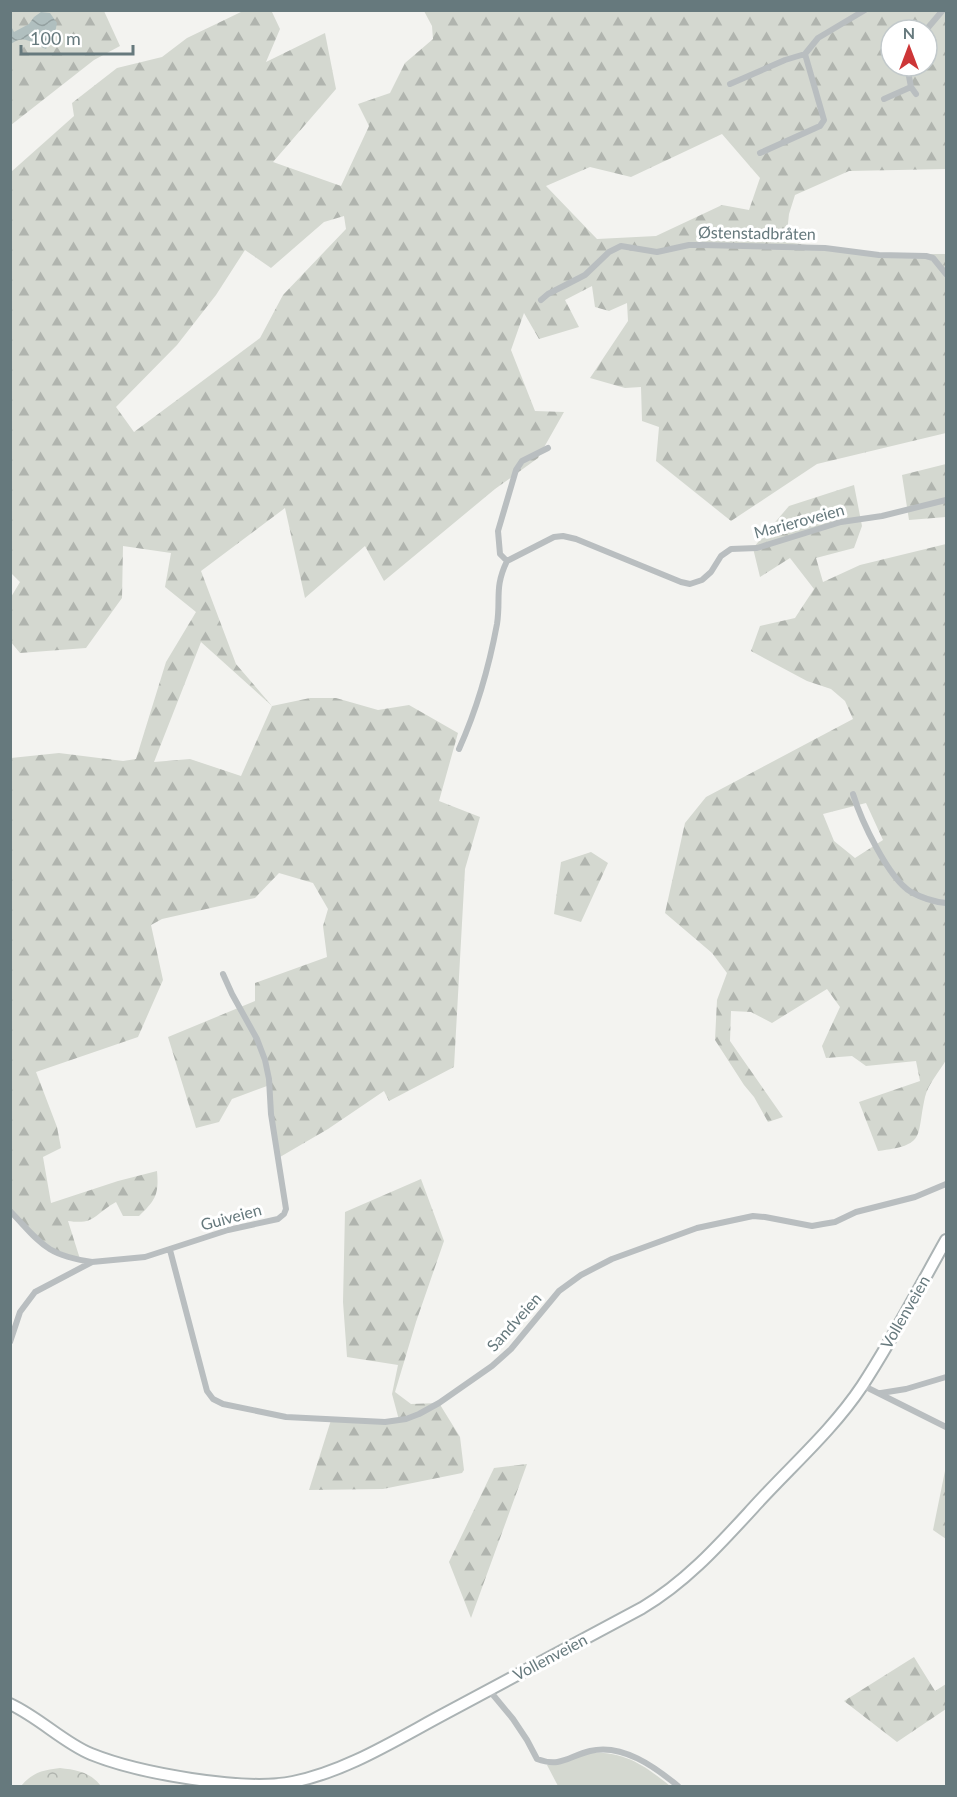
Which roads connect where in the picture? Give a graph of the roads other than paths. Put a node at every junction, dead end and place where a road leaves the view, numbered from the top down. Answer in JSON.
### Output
{"nodes":[{"id":1,"x":865,"y":10,"type":"edge"},
{"id":2,"x":806,"y":54,"type":"junction"},
{"id":3,"x":909,"y":78,"type":"edge"},
{"id":4,"x":730,"y":84,"type":"dead end"},
{"id":5,"x":911,"y":87,"type":"junction"},
{"id":6,"x":916,"y":93,"type":"dead end"},
{"id":7,"x":884,"y":99,"type":"dead end"},
{"id":8,"x":760,"y":153,"type":"dead end"},
{"id":9,"x":946,"y":273,"type":"edge"},
{"id":10,"x":541,"y":300,"type":"dead end"},
{"id":11,"x":548,"y":448,"type":"dead end"},
{"id":12,"x":946,"y":500,"type":"edge"},
{"id":13,"x":507,"y":561,"type":"junction"},
{"id":14,"x":459,"y":749,"type":"dead end"},
{"id":15,"x":852,"y":794,"type":"dead end"},
{"id":16,"x":946,"y":903,"type":"edge"},
{"id":17,"x":223,"y":974,"type":"dead end"},
{"id":18,"x":946,"y":1184,"type":"edge"},
{"id":19,"x":10,"y":1211,"type":"edge"},
{"id":20,"x":946,"y":1240,"type":"edge"},
{"id":21,"x":170,"y":1251,"type":"junction"},
{"id":22,"x":92,"y":1262,"type":"junction"},
{"id":23,"x":10,"y":1342,"type":"edge"},
{"id":24,"x":946,"y":1377,"type":"edge"},
{"id":25,"x":862,"y":1385,"type":"junction"},
{"id":26,"x":880,"y":1393,"type":"junction"},
{"id":27,"x":946,"y":1427,"type":"edge"},
{"id":28,"x":489,"y":1690,"type":"junction"},
{"id":29,"x":10,"y":1704,"type":"edge"},
{"id":30,"x":678,"y":1786,"type":"edge"}],
"edges":[{"from":1,"to":2,"type":"street"},
{"from":2,"to":4,"type":"street"},
{"from":2,"to":8,"type":"street"},
{"from":3,"to":5,"type":"street"},
{"from":5,"to":6,"type":"street"},
{"from":5,"to":7,"type":"street"},
{"from":9,"to":10,"type":"street","name":"Østenstadbråten"},
{"from":11,"to":13,"type":"street"},
{"from":12,"to":13,"type":"street","name":"Marieroveien"},
{"from":13,"to":14,"type":"street"},
{"from":15,"to":16,"type":"street"},
{"from":17,"to":21,"type":"street","name":"Guiveien"},
{"from":18,"to":21,"type":"street","name":"Sandveien"},
{"from":19,"to":22,"type":"street"},
{"from":20,"to":25,"type":"main road","name":"Vollenveien"},
{"from":21,"to":22,"type":"street","name":"Guiveien"},
{"from":22,"to":23,"type":"street","name":"Guiveien"},
{"from":24,"to":26,"type":"street"},
{"from":25,"to":26,"type":"street"},
{"from":25,"to":28,"type":"main road","name":"Vollenveien"},
{"from":26,"to":27,"type":"street"},
{"from":28,"to":29,"type":"main road","name":"Vollenveien"},
{"from":28,"to":30,"type":"street"}]}
